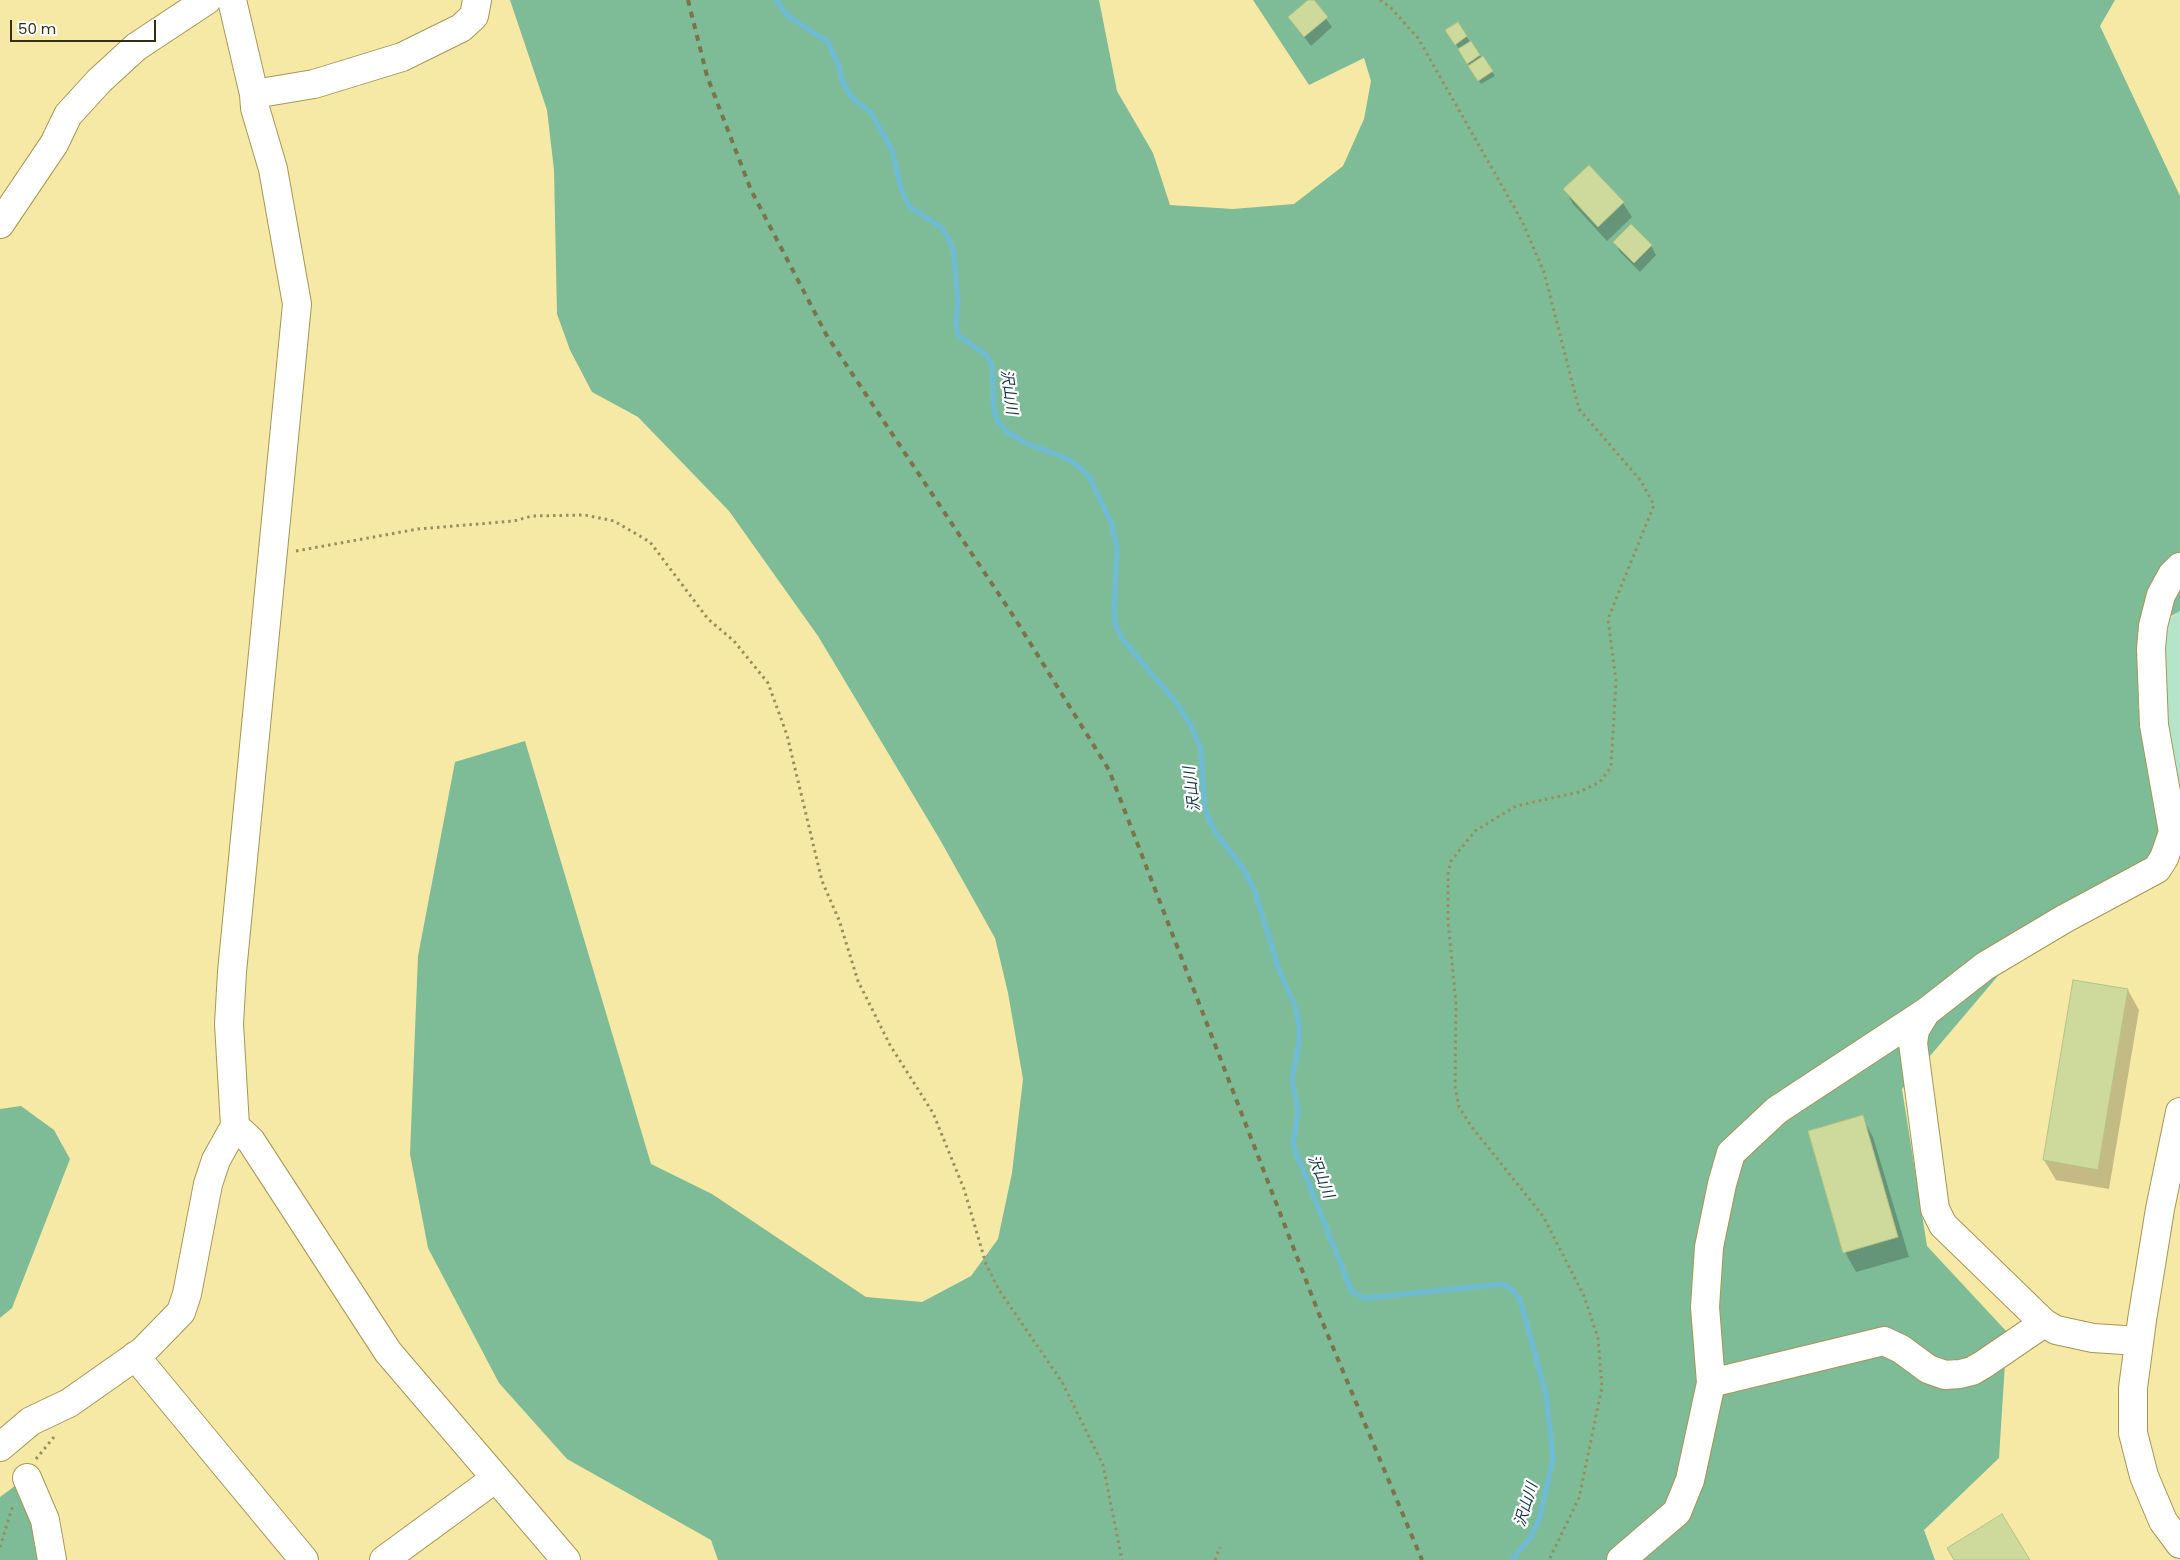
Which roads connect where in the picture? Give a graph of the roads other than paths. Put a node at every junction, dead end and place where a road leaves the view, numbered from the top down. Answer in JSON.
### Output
{"nodes":[{"id":1,"x":207,"y":0,"type":"edge"},
{"id":2,"x":232,"y":0,"type":"edge"},
{"id":3,"x":477,"y":0,"type":"edge"},
{"id":4,"x":254,"y":94,"type":"junction"},
{"id":5,"x":0,"y":224,"type":"edge"},
{"id":6,"x":2180,"y":567,"type":"edge"},
{"id":7,"x":1926,"y":1012,"type":"junction"},
{"id":8,"x":2180,"y":1112,"type":"edge"},
{"id":9,"x":235,"y":1126,"type":"junction"},
{"id":10,"x":2044,"y":1323,"type":"junction"},
{"id":11,"x":2139,"y":1341,"type":"junction"},
{"id":12,"x":135,"y":1356,"type":"junction"},
{"id":13,"x":1711,"y":1383,"type":"junction"},
{"id":14,"x":0,"y":1447,"type":"edge"},
{"id":15,"x":27,"y":1478,"type":"road end"},
{"id":16,"x":496,"y":1478,"type":"junction"},
{"id":17,"x":2180,"y":1544,"type":"edge"},
{"id":18,"x":52,"y":1560,"type":"edge"},
{"id":19,"x":304,"y":1560,"type":"edge"},
{"id":20,"x":384,"y":1560,"type":"edge"},
{"id":21,"x":566,"y":1560,"type":"edge"},
{"id":22,"x":1621,"y":1560,"type":"edge"}],
"edges":[{"from":1,"to":5,"type":"street"},
{"from":2,"to":4,"type":"street"},
{"from":3,"to":4,"type":"street"},
{"from":4,"to":9,"type":"street"},
{"from":6,"to":7,"type":"street"},
{"from":7,"to":10,"type":"street"},
{"from":7,"to":13,"type":"street"},
{"from":8,"to":11,"type":"street"},
{"from":9,"to":12,"type":"street"},
{"from":9,"to":16,"type":"street"},
{"from":10,"to":11,"type":"street"},
{"from":10,"to":13,"type":"street"},
{"from":11,"to":17,"type":"street"},
{"from":12,"to":14,"type":"street"},
{"from":12,"to":19,"type":"street"},
{"from":13,"to":22,"type":"street"},
{"from":15,"to":18,"type":"street"},
{"from":16,"to":20,"type":"street"},
{"from":16,"to":21,"type":"street"}]}
